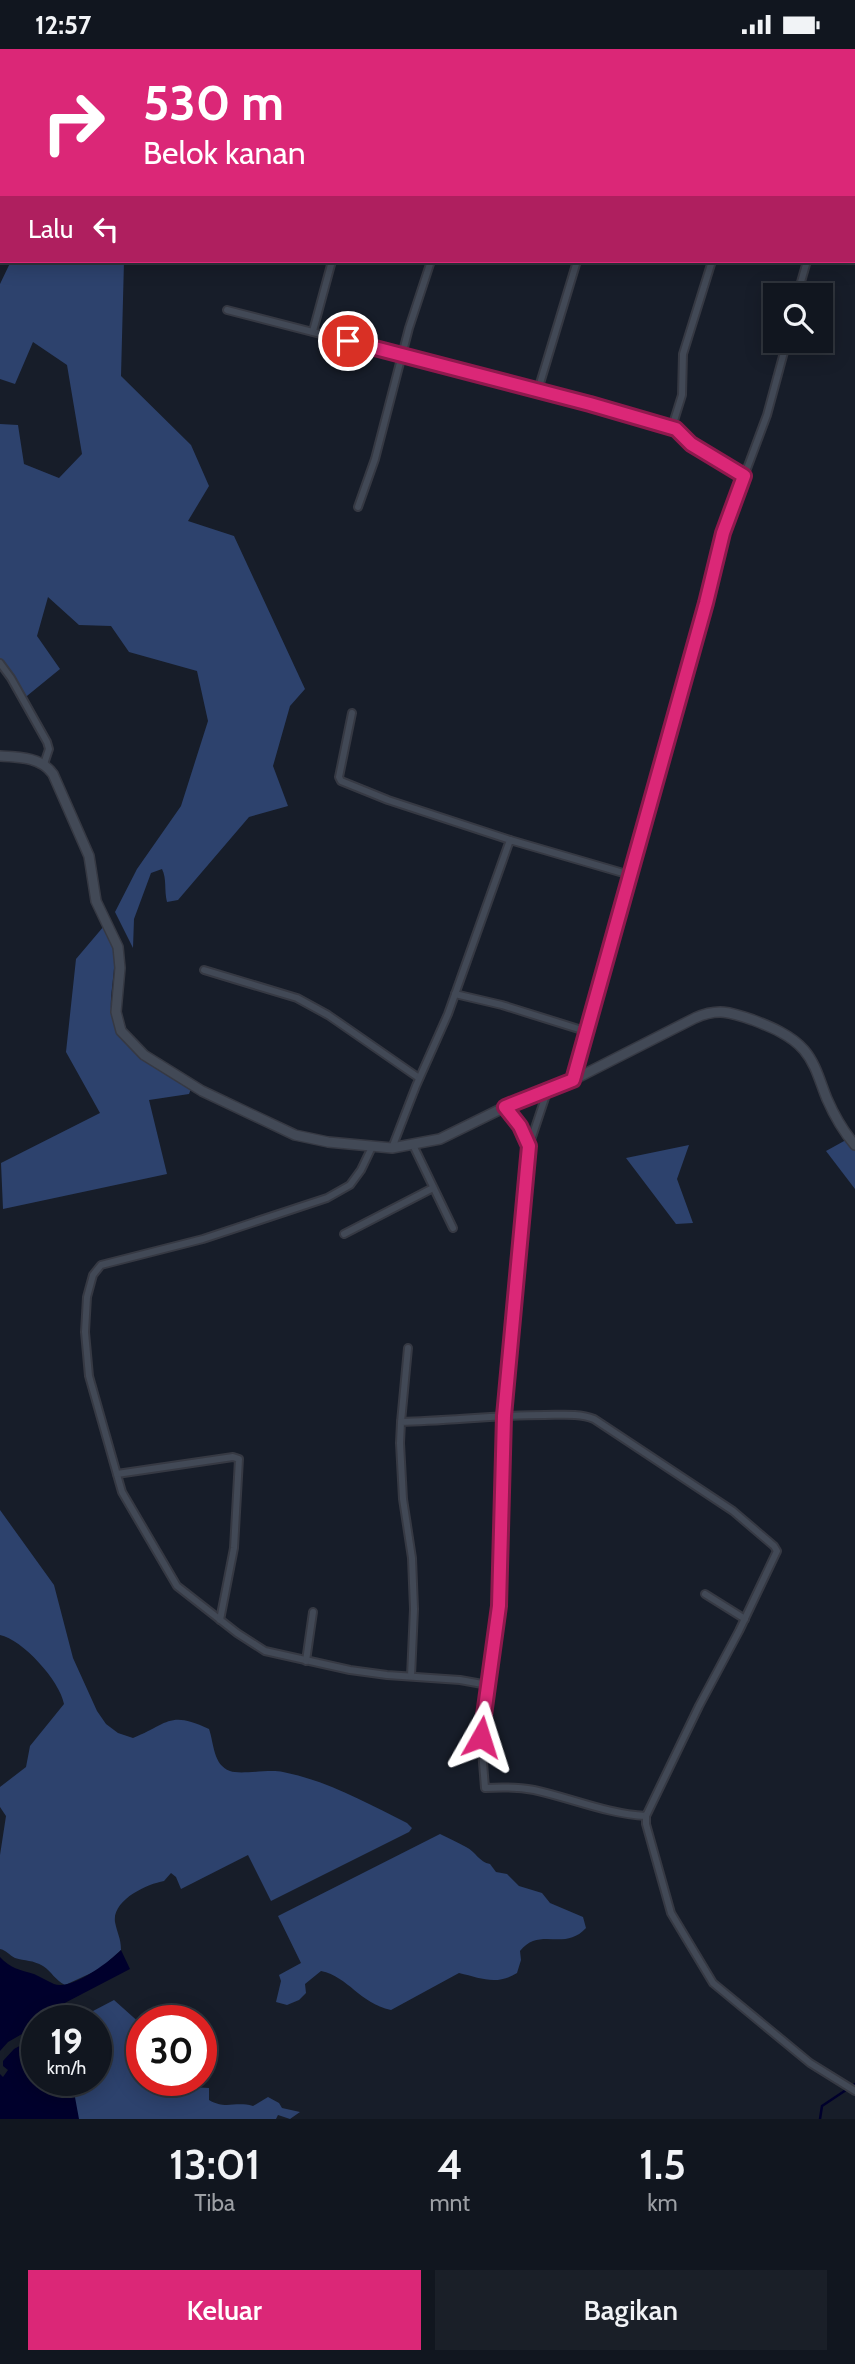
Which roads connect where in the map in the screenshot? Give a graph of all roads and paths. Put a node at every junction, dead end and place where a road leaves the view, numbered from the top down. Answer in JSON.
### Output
{"nodes":[{"id":1,"x":331,"y":263,"type":"edge"},
{"id":2,"x":430,"y":263,"type":"edge"},
{"id":3,"x":576,"y":263,"type":"edge"},
{"id":4,"x":711,"y":263,"type":"edge"},
{"id":5,"x":806,"y":263,"type":"edge"},
{"id":6,"x":801,"y":283,"type":"edge"},
{"id":7,"x":227,"y":310,"type":"dead end"},
{"id":8,"x":313,"y":331,"type":"junction"},
{"id":9,"x":402,"y":353,"type":"junction"},
{"id":10,"x":784,"y":353,"type":"edge"},
{"id":11,"x":538,"y":390,"type":"junction"},
{"id":12,"x":676,"y":429,"type":"junction"},
{"id":13,"x":744,"y":476,"type":"junction"},
{"id":14,"x":358,"y":507,"type":"dead end"},
{"id":15,"x":0,"y":663,"type":"edge"},
{"id":16,"x":352,"y":713,"type":"dead end"},
{"id":17,"x":0,"y":755,"type":"edge"},
{"id":18,"x":44,"y":764,"type":"junction"},
{"id":19,"x":510,"y":840,"type":"junction"},
{"id":20,"x":630,"y":875,"type":"junction"},
{"id":21,"x":204,"y":970,"type":"dead end"},
{"id":22,"x":456,"y":994,"type":"junction"},
{"id":23,"x":585,"y":1031,"type":"junction"},
{"id":24,"x":419,"y":1079,"type":"junction"},
{"id":25,"x":573,"y":1080,"type":"junction"},
{"id":26,"x":548,"y":1089,"type":"junction"},
{"id":27,"x":505,"y":1107,"type":"junction"},
{"id":28,"x":413,"y":1145,"type":"junction"},
{"id":29,"x":855,"y":1145,"type":"edge"},
{"id":30,"x":529,"y":1146,"type":"junction"},
{"id":31,"x":372,"y":1147,"type":"junction"},
{"id":32,"x":393,"y":1148,"type":"junction"},
{"id":33,"x":433,"y":1188,"type":"junction"},
{"id":34,"x":453,"y":1228,"type":"dead end"},
{"id":35,"x":344,"y":1234,"type":"dead end"},
{"id":36,"x":408,"y":1348,"type":"dead end"},
{"id":37,"x":504,"y":1416,"type":"junction"},
{"id":38,"x":401,"y":1422,"type":"junction"},
{"id":39,"x":117,"y":1474,"type":"junction"},
{"id":40,"x":705,"y":1594,"type":"dead end"},
{"id":41,"x":313,"y":1612,"type":"dead end"},
{"id":42,"x":745,"y":1619,"type":"junction"},
{"id":43,"x":220,"y":1620,"type":"junction"},
{"id":44,"x":306,"y":1661,"type":"junction"},
{"id":45,"x":411,"y":1676,"type":"junction"},
{"id":46,"x":488,"y":1685,"type":"junction"},
{"id":47,"x":646,"y":1816,"type":"junction"},
{"id":48,"x":855,"y":2091,"type":"edge"}],
"edges":[{"from":1,"to":8,"type":"street"},
{"from":2,"to":9,"type":"street"},
{"from":3,"to":11,"type":"street"},
{"from":4,"to":12,"type":"street"},
{"from":5,"to":6,"type":"street"},
{"from":7,"to":8,"type":"street"},
{"from":8,"to":9,"type":"street"},
{"from":9,"to":11,"type":"street"},
{"from":9,"to":14,"type":"street"},
{"from":10,"to":13,"type":"street"},
{"from":11,"to":12,"type":"street"},
{"from":12,"to":13,"type":"street"},
{"from":13,"to":20,"type":"street"},
{"from":15,"to":18,"type":"street"},
{"from":16,"to":19,"type":"street"},
{"from":17,"to":18,"type":"main road"},
{"from":18,"to":31,"type":"main road"},
{"from":19,"to":20,"type":"street"},
{"from":19,"to":22,"type":"street"},
{"from":20,"to":23,"type":"street"},
{"from":21,"to":24,"type":"street"},
{"from":22,"to":23,"type":"street"},
{"from":22,"to":24,"type":"street"},
{"from":23,"to":25,"type":"street"},
{"from":24,"to":32,"type":"street"},
{"from":25,"to":26,"type":"main road"},
{"from":25,"to":29,"type":"main road"},
{"from":26,"to":27,"type":"main road"},
{"from":26,"to":30,"type":"street"},
{"from":27,"to":28,"type":"main road"},
{"from":27,"to":30,"type":"street"},
{"from":28,"to":32,"type":"main road"},
{"from":28,"to":33,"type":"street"},
{"from":30,"to":37,"type":"street"},
{"from":31,"to":32,"type":"main road"},
{"from":31,"to":39,"type":"street"},
{"from":33,"to":34,"type":"street"},
{"from":33,"to":35,"type":"street"},
{"from":36,"to":38,"type":"street"},
{"from":37,"to":38,"type":"street"},
{"from":37,"to":42,"type":"street"},
{"from":37,"to":46,"type":"street"},
{"from":38,"to":45,"type":"street"},
{"from":39,"to":43,"type":"street"},
{"from":39,"to":43,"type":"street"},
{"from":40,"to":42,"type":"street"},
{"from":41,"to":44,"type":"street"},
{"from":42,"to":47,"type":"street"},
{"from":43,"to":44,"type":"street"},
{"from":44,"to":45,"type":"street"},
{"from":45,"to":46,"type":"street"},
{"from":46,"to":47,"type":"street"},
{"from":47,"to":48,"type":"street"}]}
